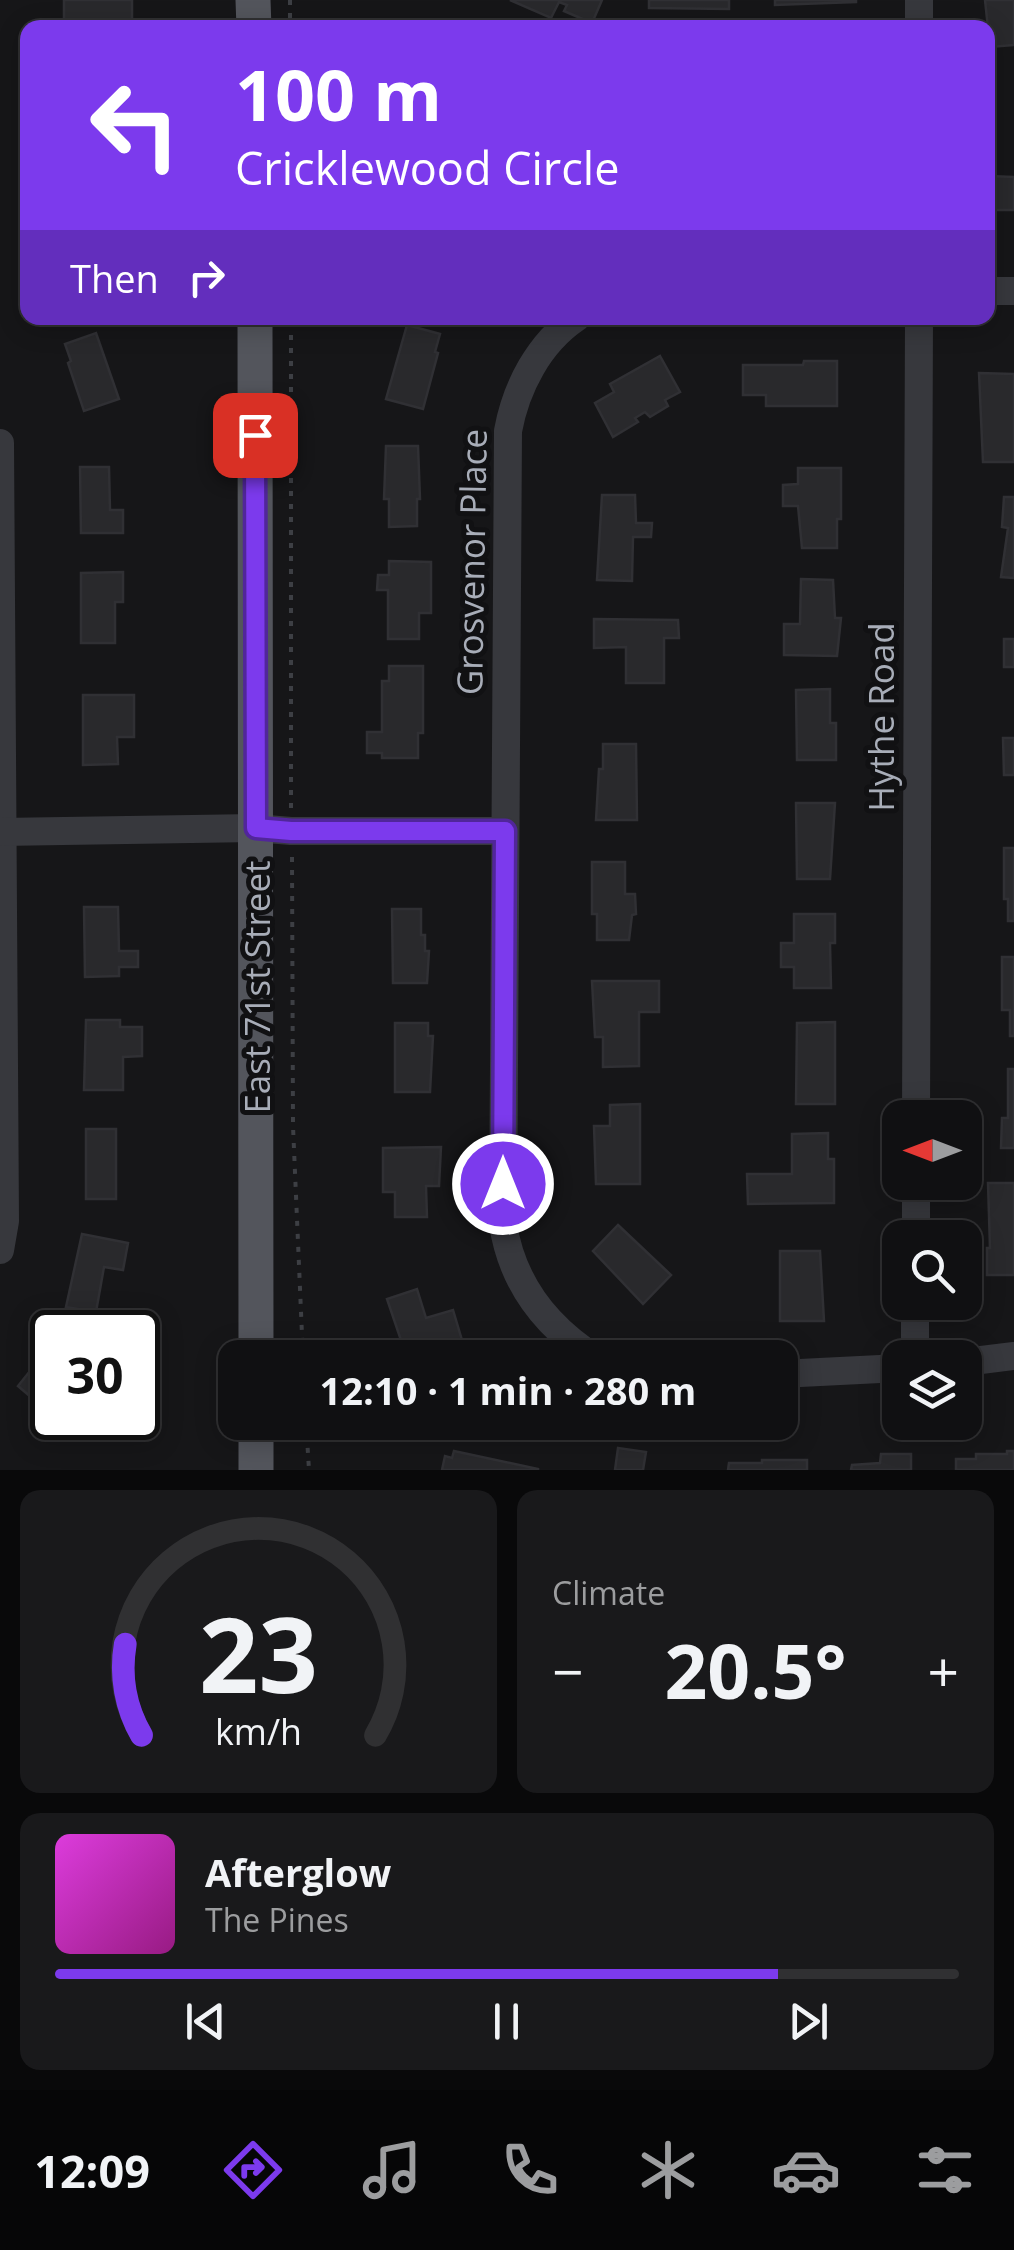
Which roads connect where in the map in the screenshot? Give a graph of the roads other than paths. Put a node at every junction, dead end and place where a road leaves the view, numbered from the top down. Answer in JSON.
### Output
{"nodes":[{"id":1,"x":255,"y":325,"type":"edge"},
{"id":2,"x":565,"y":325,"type":"edge"},
{"id":3,"x":919,"y":325,"type":"edge"},
{"id":4,"x":0,"y":443,"type":"edge"},
{"id":5,"x":256,"y":828,"type":"junction"},
{"id":6,"x":505,"y":831,"type":"junction"},
{"id":7,"x":2,"y":832,"type":"edge"},
{"id":8,"x":916,"y":1100,"type":"edge"},
{"id":9,"x":0,"y":1250,"type":"edge"},
{"id":10,"x":256,"y":1340,"type":"edge"},
{"id":11,"x":568,"y":1340,"type":"edge"},
{"id":12,"x":1014,"y":1356,"type":"edge"},
{"id":13,"x":982,"y":1360,"type":"edge"},
{"id":14,"x":882,"y":1369,"type":"edge"},
{"id":15,"x":798,"y":1373,"type":"edge"},
{"id":16,"x":256,"y":1440,"type":"edge"},
{"id":17,"x":256,"y":1470,"type":"edge"}],
"edges":[{"from":1,"to":5,"type":"main road","name":"East 71st Street"},
{"from":2,"to":6,"type":"street","name":"Grosvenor Place"},
{"from":3,"to":8,"type":"street","name":"Hythe Road"},
{"from":4,"to":7,"type":"street"},
{"from":5,"to":6,"type":"street"},
{"from":5,"to":7,"type":"street"},
{"from":5,"to":10,"type":"main road","name":"East 71st Street"},
{"from":6,"to":11,"type":"street","name":"Grosvenor Place"},
{"from":7,"to":9,"type":"street"},
{"from":12,"to":13,"type":"street"},
{"from":14,"to":15,"type":"street"},
{"from":16,"to":17,"type":"main road"}]}
